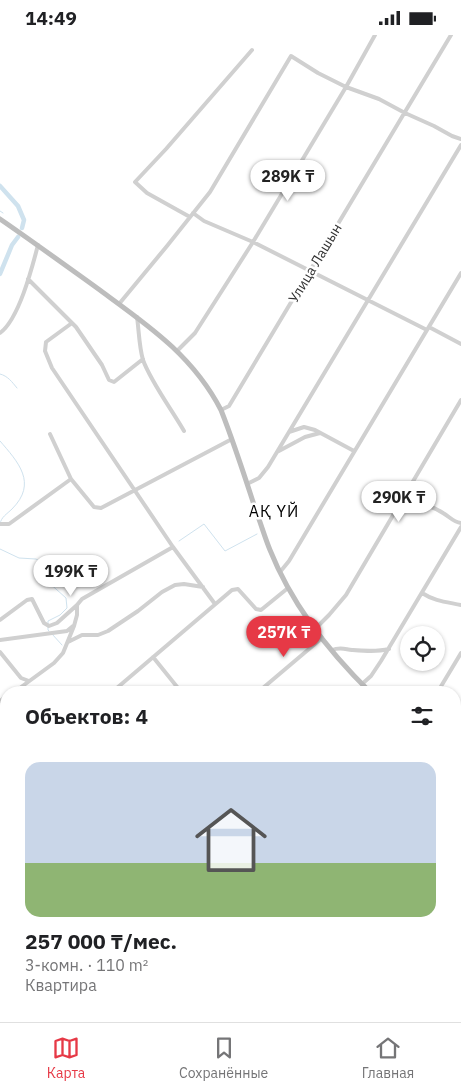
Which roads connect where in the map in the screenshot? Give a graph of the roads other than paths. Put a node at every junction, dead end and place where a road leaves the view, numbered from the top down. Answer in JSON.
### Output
{"nodes":[{"id":1,"x":374,"y":35,"type":"edge"},
{"id":2,"x":451,"y":35,"type":"edge"},
{"id":3,"x":252,"y":50,"type":"dead end"},
{"id":4,"x":346,"y":87,"type":"junction"},
{"id":5,"x":405,"y":113,"type":"junction"},
{"id":6,"x":461,"y":139,"type":"edge"},
{"id":7,"x":461,"y":145,"type":"edge"},
{"id":8,"x":191,"y":215,"type":"junction"},
{"id":9,"x":0,"y":220,"type":"edge"},
{"id":10,"x":253,"y":242,"type":"junction"},
{"id":11,"x":38,"y":245,"type":"junction"},
{"id":12,"x":310,"y":270,"type":"junction"},
{"id":13,"x":461,"y":273,"type":"edge"},
{"id":14,"x":28,"y":279,"type":"junction"},
{"id":15,"x":368,"y":300,"type":"junction"},
{"id":16,"x":119,"y":304,"type":"junction"},
{"id":17,"x":137,"y":317,"type":"junction"},
{"id":18,"x":72,"y":323,"type":"junction"},
{"id":19,"x":428,"y":328,"type":"junction"},
{"id":20,"x":0,"y":333,"type":"edge"},
{"id":21,"x":461,"y":344,"type":"edge"},
{"id":22,"x":177,"y":351,"type":"junction"},
{"id":23,"x":143,"y":359,"type":"junction"},
{"id":24,"x":461,"y":400,"type":"edge"},
{"id":25,"x":221,"y":410,"type":"junction"},
{"id":26,"x":184,"y":431,"type":"dead end"},
{"id":27,"x":289,"y":432,"type":"junction"},
{"id":28,"x":320,"y":433,"type":"junction"},
{"id":29,"x":50,"y":434,"type":"dead end"},
{"id":30,"x":232,"y":439,"type":"junction"},
{"id":31,"x":354,"y":451,"type":"junction"},
{"id":32,"x":277,"y":452,"type":"junction"},
{"id":33,"x":71,"y":479,"type":"junction"},
{"id":34,"x":247,"y":484,"type":"junction"},
{"id":35,"x":136,"y":489,"type":"junction"},
{"id":36,"x":404,"y":504,"type":"dead end"},
{"id":37,"x":461,"y":523,"type":"edge"},
{"id":38,"x":0,"y":524,"type":"edge"},
{"id":39,"x":461,"y":527,"type":"edge"},
{"id":40,"x":174,"y":547,"type":"junction"},
{"id":41,"x":280,"y":572,"type":"junction"},
{"id":42,"x":203,"y":587,"type":"junction"},
{"id":43,"x":288,"y":587,"type":"junction"},
{"id":44,"x":422,"y":593,"type":"junction"},
{"id":45,"x":216,"y":604,"type":"junction"},
{"id":46,"x":77,"y":605,"type":"junction"},
{"id":47,"x":461,"y":605,"type":"edge"},
{"id":48,"x":0,"y":620,"type":"edge"},
{"id":49,"x":74,"y":626,"type":"junction"},
{"id":50,"x":315,"y":629,"type":"junction"},
{"id":51,"x":322,"y":638,"type":"junction"},
{"id":52,"x":0,"y":640,"type":"edge"},
{"id":53,"x":68,"y":642,"type":"junction"},
{"id":54,"x":389,"y":649,"type":"junction"},
{"id":55,"x":332,"y":650,"type":"junction"},
{"id":56,"x":0,"y":652,"type":"edge"},
{"id":57,"x":461,"y":653,"type":"edge"},
{"id":58,"x":153,"y":657,"type":"junction"},
{"id":59,"x":459,"y":659,"type":"edge"},
{"id":60,"x":29,"y":681,"type":"junction"},
{"id":61,"x":362,"y":684,"type":"joint"},
{"id":62,"x":22,"y":686,"type":"edge"},
{"id":63,"x":118,"y":686,"type":"edge"},
{"id":64,"x":176,"y":686,"type":"edge"},
{"id":65,"x":265,"y":686,"type":"edge"},
{"id":66,"x":442,"y":686,"type":"edge"}],
"edges":[{"from":1,"to":4,"type":"street"},
{"from":2,"to":5,"type":"street","name":"Улица Лашын"},
{"from":3,"to":8,"type":"street"},
{"from":4,"to":5,"type":"street"},
{"from":4,"to":8,"type":"street"},
{"from":4,"to":10,"type":"street"},
{"from":5,"to":6,"type":"street"},
{"from":5,"to":12,"type":"street","name":"Улица Лашын"},
{"from":7,"to":15,"type":"street"},
{"from":8,"to":10,"type":"street"},
{"from":8,"to":16,"type":"street"},
{"from":9,"to":11,"type":"main road"},
{"from":10,"to":12,"type":"street"},
{"from":10,"to":22,"type":"street"},
{"from":11,"to":14,"type":"street"},
{"from":11,"to":16,"type":"main road"},
{"from":12,"to":15,"type":"street"},
{"from":12,"to":25,"type":"street","name":"Улица Лашын"},
{"from":13,"to":19,"type":"street"},
{"from":14,"to":18,"type":"street"},
{"from":14,"to":20,"type":"street"},
{"from":15,"to":19,"type":"street"},
{"from":15,"to":27,"type":"street"},
{"from":16,"to":17,"type":"main road"},
{"from":17,"to":22,"type":"main road"},
{"from":17,"to":23,"type":"street"},
{"from":18,"to":23,"type":"street"},
{"from":18,"to":35,"type":"street"},
{"from":19,"to":21,"type":"street"},
{"from":19,"to":31,"type":"street"},
{"from":22,"to":25,"type":"main road"},
{"from":23,"to":26,"type":"street"},
{"from":24,"to":50,"type":"street"},
{"from":25,"to":30,"type":"main road"},
{"from":27,"to":28,"type":"street"},
{"from":27,"to":32,"type":"street"},
{"from":28,"to":31,"type":"street"},
{"from":28,"to":32,"type":"street"},
{"from":29,"to":33,"type":"street"},
{"from":30,"to":34,"type":"main road"},
{"from":30,"to":35,"type":"street"},
{"from":31,"to":41,"type":"street"},
{"from":32,"to":34,"type":"street"},
{"from":33,"to":35,"type":"street"},
{"from":33,"to":38,"type":"street"},
{"from":34,"to":41,"type":"main road"},
{"from":35,"to":40,"type":"street"},
{"from":36,"to":37,"type":"street"},
{"from":39,"to":44,"type":"street"},
{"from":40,"to":42,"type":"street"},
{"from":40,"to":46,"type":"street"},
{"from":41,"to":43,"type":"main road"},
{"from":42,"to":45,"type":"street"},
{"from":42,"to":53,"type":"street"},
{"from":43,"to":45,"type":"street"},
{"from":43,"to":50,"type":"main road"},
{"from":44,"to":47,"type":"street"},
{"from":44,"to":54,"type":"street"},
{"from":45,"to":58,"type":"street"},
{"from":46,"to":48,"type":"street"},
{"from":46,"to":49,"type":"street"},
{"from":49,"to":52,"type":"street"},
{"from":49,"to":53,"type":"street"},
{"from":50,"to":51,"type":"main road"},
{"from":51,"to":55,"type":"main road"},
{"from":51,"to":65,"type":"street"},
{"from":53,"to":60,"type":"street"},
{"from":54,"to":55,"type":"street"},
{"from":54,"to":61,"type":"street"},
{"from":55,"to":61,"type":"main road"},
{"from":56,"to":60,"type":"street"},
{"from":57,"to":59,"type":"street"},
{"from":58,"to":63,"type":"street"},
{"from":58,"to":64,"type":"street"},
{"from":59,"to":66,"type":"street"},
{"from":60,"to":62,"type":"street"}]}
